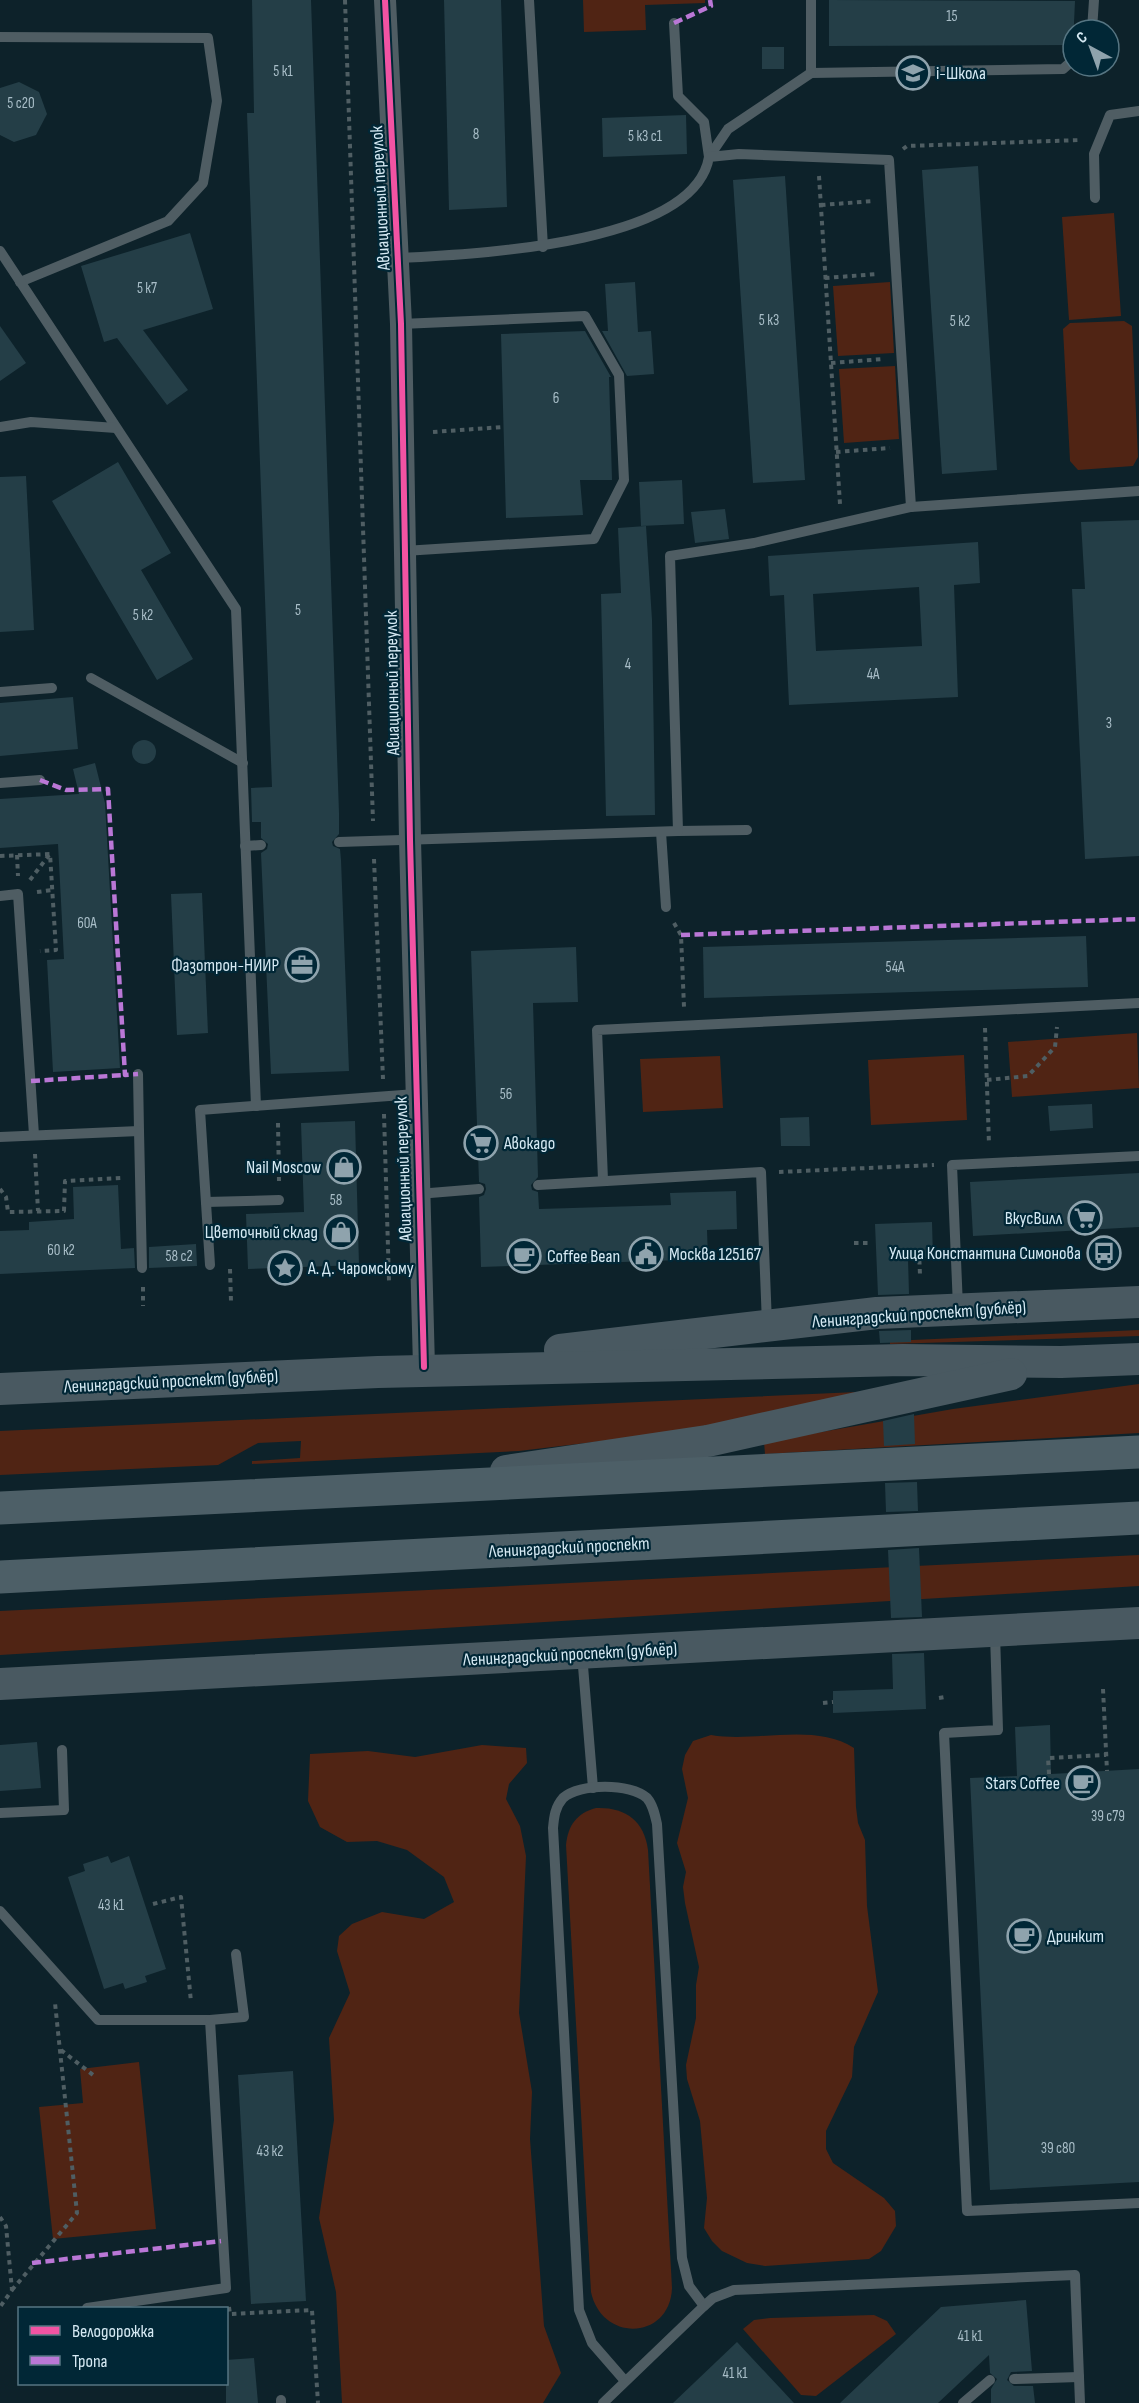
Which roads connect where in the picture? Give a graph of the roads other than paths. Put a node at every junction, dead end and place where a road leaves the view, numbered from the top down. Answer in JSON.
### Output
{"nodes":[{"id":1,"x":385,"y":0,"type":"edge"},
{"id":2,"x":529,"y":0,"type":"edge"},
{"id":3,"x":811,"y":0,"type":"edge"},
{"id":4,"x":1094,"y":0,"type":"edge"},
{"id":5,"x":1093,"y":18,"type":"edge"},
{"id":6,"x":674,"y":23,"type":"dead end"},
{"id":7,"x":0,"y":37,"type":"edge"},
{"id":8,"x":1061,"y":69,"type":"edge"},
{"id":9,"x":811,"y":74,"type":"junction"},
{"id":10,"x":1139,"y":111,"type":"edge"},
{"id":11,"x":708,"y":157,"type":"junction"},
{"id":12,"x":1095,"y":198,"type":"dead end"},
{"id":13,"x":543,"y":247,"type":"junction"},
{"id":14,"x":0,"y":251,"type":"edge"},
{"id":15,"x":399,"y":258,"type":"junction"},
{"id":16,"x":20,"y":282,"type":"junction"},
{"id":17,"x":401,"y":324,"type":"junction"},
{"id":18,"x":0,"y":427,"type":"edge"},
{"id":19,"x":116,"y":428,"type":"junction"},
{"id":20,"x":1139,"y":491,"type":"edge"},
{"id":21,"x":911,"y":507,"type":"junction"},
{"id":22,"x":404,"y":550,"type":"junction"},
{"id":23,"x":91,"y":678,"type":"dead end"},
{"id":24,"x":52,"y":688,"type":"dead end"},
{"id":25,"x":0,"y":692,"type":"edge"},
{"id":26,"x":243,"y":763,"type":"junction"},
{"id":27,"x":40,"y":780,"type":"dead end"},
{"id":28,"x":0,"y":783,"type":"edge"},
{"id":29,"x":747,"y":830,"type":"dead end"},
{"id":30,"x":678,"y":831,"type":"junction"},
{"id":31,"x":661,"y":832,"type":"junction"},
{"id":32,"x":410,"y":840,"type":"junction"},
{"id":33,"x":339,"y":842,"type":"dead end"},
{"id":34,"x":261,"y":845,"type":"dead end"},
{"id":35,"x":245,"y":846,"type":"junction"},
{"id":36,"x":0,"y":896,"type":"edge"},
{"id":37,"x":666,"y":907,"type":"road end"},
{"id":38,"x":1139,"y":1003,"type":"edge"},
{"id":39,"x":138,"y":1074,"type":"dead end"},
{"id":40,"x":416,"y":1094,"type":"junction"},
{"id":41,"x":256,"y":1106,"type":"junction"},
{"id":42,"x":139,"y":1131,"type":"junction"},
{"id":43,"x":34,"y":1135,"type":"junction"},
{"id":44,"x":0,"y":1137,"type":"edge"},
{"id":45,"x":1139,"y":1156,"type":"edge"},
{"id":46,"x":603,"y":1180,"type":"junction"},
{"id":47,"x":538,"y":1185,"type":"dead end"},
{"id":48,"x":479,"y":1189,"type":"dead end"},
{"id":49,"x":418,"y":1194,"type":"junction"},
{"id":50,"x":279,"y":1200,"type":"road end"},
{"id":51,"x":206,"y":1202,"type":"junction"},
{"id":52,"x":210,"y":1265,"type":"dead end"},
{"id":53,"x":142,"y":1268,"type":"dead end"},
{"id":54,"x":1139,"y":1302,"type":"edge"},
{"id":55,"x":958,"y":1310,"type":"junction"},
{"id":56,"x":766,"y":1325,"type":"junction"},
{"id":57,"x":1139,"y":1359,"type":"edge"},
{"id":58,"x":1061,"y":1362,"type":"junction"},
{"id":59,"x":424,"y":1366,"type":"junction"},
{"id":60,"x":378,"y":1372,"type":"junction"},
{"id":61,"x":0,"y":1389,"type":"edge"},
{"id":62,"x":1139,"y":1452,"type":"edge"},
{"id":63,"x":390,"y":1489,"type":"junction"},
{"id":64,"x":0,"y":1508,"type":"edge"},
{"id":65,"x":1139,"y":1518,"type":"edge"},
{"id":66,"x":0,"y":1577,"type":"edge"},
{"id":67,"x":1139,"y":1623,"type":"edge"},
{"id":68,"x":994,"y":1632,"type":"junction"},
{"id":69,"x":582,"y":1653,"type":"junction"},
{"id":70,"x":0,"y":1684,"type":"edge"},
{"id":71,"x":62,"y":1750,"type":"dead end"},
{"id":72,"x":592,"y":1788,"type":"junction"},
{"id":73,"x":0,"y":1813,"type":"edge"},
{"id":74,"x":0,"y":1911,"type":"edge"},
{"id":75,"x":236,"y":1954,"type":"dead end"},
{"id":76,"x":210,"y":2020,"type":"junction"},
{"id":77,"x":1139,"y":2202,"type":"edge"},
{"id":78,"x":704,"y":2306,"type":"junction"},
{"id":79,"x":94,"y":2307,"type":"edge"},
{"id":80,"x":1079,"y":2377,"type":"junction"},
{"id":81,"x":1014,"y":2379,"type":"dead end"},
{"id":82,"x":990,"y":2380,"type":"dead end"},
{"id":83,"x":625,"y":2381,"type":"junction"},
{"id":84,"x":603,"y":2403,"type":"edge"},
{"id":85,"x":963,"y":2403,"type":"edge"},
{"id":86,"x":1080,"y":2403,"type":"edge"}],
"edges":[{"from":1,"to":15,"type":"street","name":"Авиационный переулок"},
{"from":2,"to":13,"type":"lane"},
{"from":3,"to":9,"type":"lane"},
{"from":4,"to":5,"type":"lane"},
{"from":6,"to":11,"type":"lane"},
{"from":7,"to":16,"type":"lane"},
{"from":8,"to":9,"type":"lane"},
{"from":9,"to":11,"type":"lane"},
{"from":10,"to":12,"type":"lane"},
{"from":11,"to":13,"type":"lane"},
{"from":11,"to":21,"type":"lane"},
{"from":13,"to":15,"type":"lane"},
{"from":14,"to":16,"type":"lane"},
{"from":15,"to":17,"type":"street","name":"Авиационный переулок"},
{"from":16,"to":19,"type":"lane"},
{"from":17,"to":22,"type":"street","name":"Авиационный переулок"},
{"from":17,"to":22,"type":"lane"},
{"from":18,"to":19,"type":"lane"},
{"from":19,"to":26,"type":"lane"},
{"from":20,"to":21,"type":"lane"},
{"from":21,"to":30,"type":"lane"},
{"from":22,"to":32,"type":"street","name":"Авиационный переулок"},
{"from":23,"to":26,"type":"lane"},
{"from":24,"to":25,"type":"lane"},
{"from":26,"to":35,"type":"lane"},
{"from":27,"to":28,"type":"lane"},
{"from":29,"to":30,"type":"lane"},
{"from":30,"to":31,"type":"lane"},
{"from":31,"to":32,"type":"lane"},
{"from":31,"to":37,"type":"lane"},
{"from":32,"to":33,"type":"lane"},
{"from":32,"to":40,"type":"street","name":"Авиационный переулок"},
{"from":34,"to":35,"type":"lane"},
{"from":35,"to":41,"type":"lane"},
{"from":36,"to":43,"type":"lane"},
{"from":38,"to":46,"type":"lane"},
{"from":39,"to":42,"type":"lane"},
{"from":40,"to":41,"type":"lane"},
{"from":40,"to":49,"type":"street","name":"Авиационный переулок"},
{"from":41,"to":51,"type":"lane"},
{"from":42,"to":43,"type":"lane"},
{"from":42,"to":53,"type":"lane"},
{"from":43,"to":44,"type":"lane"},
{"from":45,"to":55,"type":"lane"},
{"from":46,"to":47,"type":"lane"},
{"from":46,"to":56,"type":"lane"},
{"from":48,"to":49,"type":"lane"},
{"from":49,"to":59,"type":"street","name":"Авиационный переулок"},
{"from":50,"to":51,"type":"lane"},
{"from":51,"to":52,"type":"lane"},
{"from":54,"to":55,"type":"main road","name":"Ленинградский проспект (дублёр)"},
{"from":55,"to":56,"type":"main road","name":"Ленинградский проспект (дублёр)"},
{"from":56,"to":59,"type":"main road","name":"Ленинградский проспект (дублёр)"},
{"from":57,"to":58,"type":"main road","name":"Ленинградский проспект (дублёр)"},
{"from":58,"to":60,"type":"main road","name":"Ленинградский проспект (дублёр)"},
{"from":58,"to":63,"type":"main road"},
{"from":59,"to":60,"type":"main road","name":"Ленинградский проспект (дублёр)"},
{"from":60,"to":61,"type":"main road","name":"Ленинградский проспект (дублёр)"},
{"from":62,"to":63,"type":"main road"},
{"from":63,"to":64,"type":"main road"},
{"from":65,"to":66,"type":"main road","name":"Ленинградский проспект"},
{"from":67,"to":68,"type":"main road","name":"Ленинградский проспект (дублёр)"},
{"from":68,"to":69,"type":"main road","name":"Ленинградский проспект (дублёр)"},
{"from":68,"to":77,"type":"lane"},
{"from":69,"to":70,"type":"main road","name":"Ленинградский проспект (дублёр)"},
{"from":69,"to":72,"type":"lane"},
{"from":71,"to":73,"type":"lane"},
{"from":72,"to":78,"type":"lane"},
{"from":72,"to":83,"type":"lane"},
{"from":74,"to":76,"type":"lane"},
{"from":75,"to":76,"type":"lane"},
{"from":76,"to":79,"type":"lane"},
{"from":78,"to":80,"type":"lane"},
{"from":78,"to":83,"type":"lane"},
{"from":80,"to":81,"type":"lane"},
{"from":80,"to":86,"type":"lane"},
{"from":82,"to":85,"type":"lane"},
{"from":83,"to":84,"type":"lane"}]}
